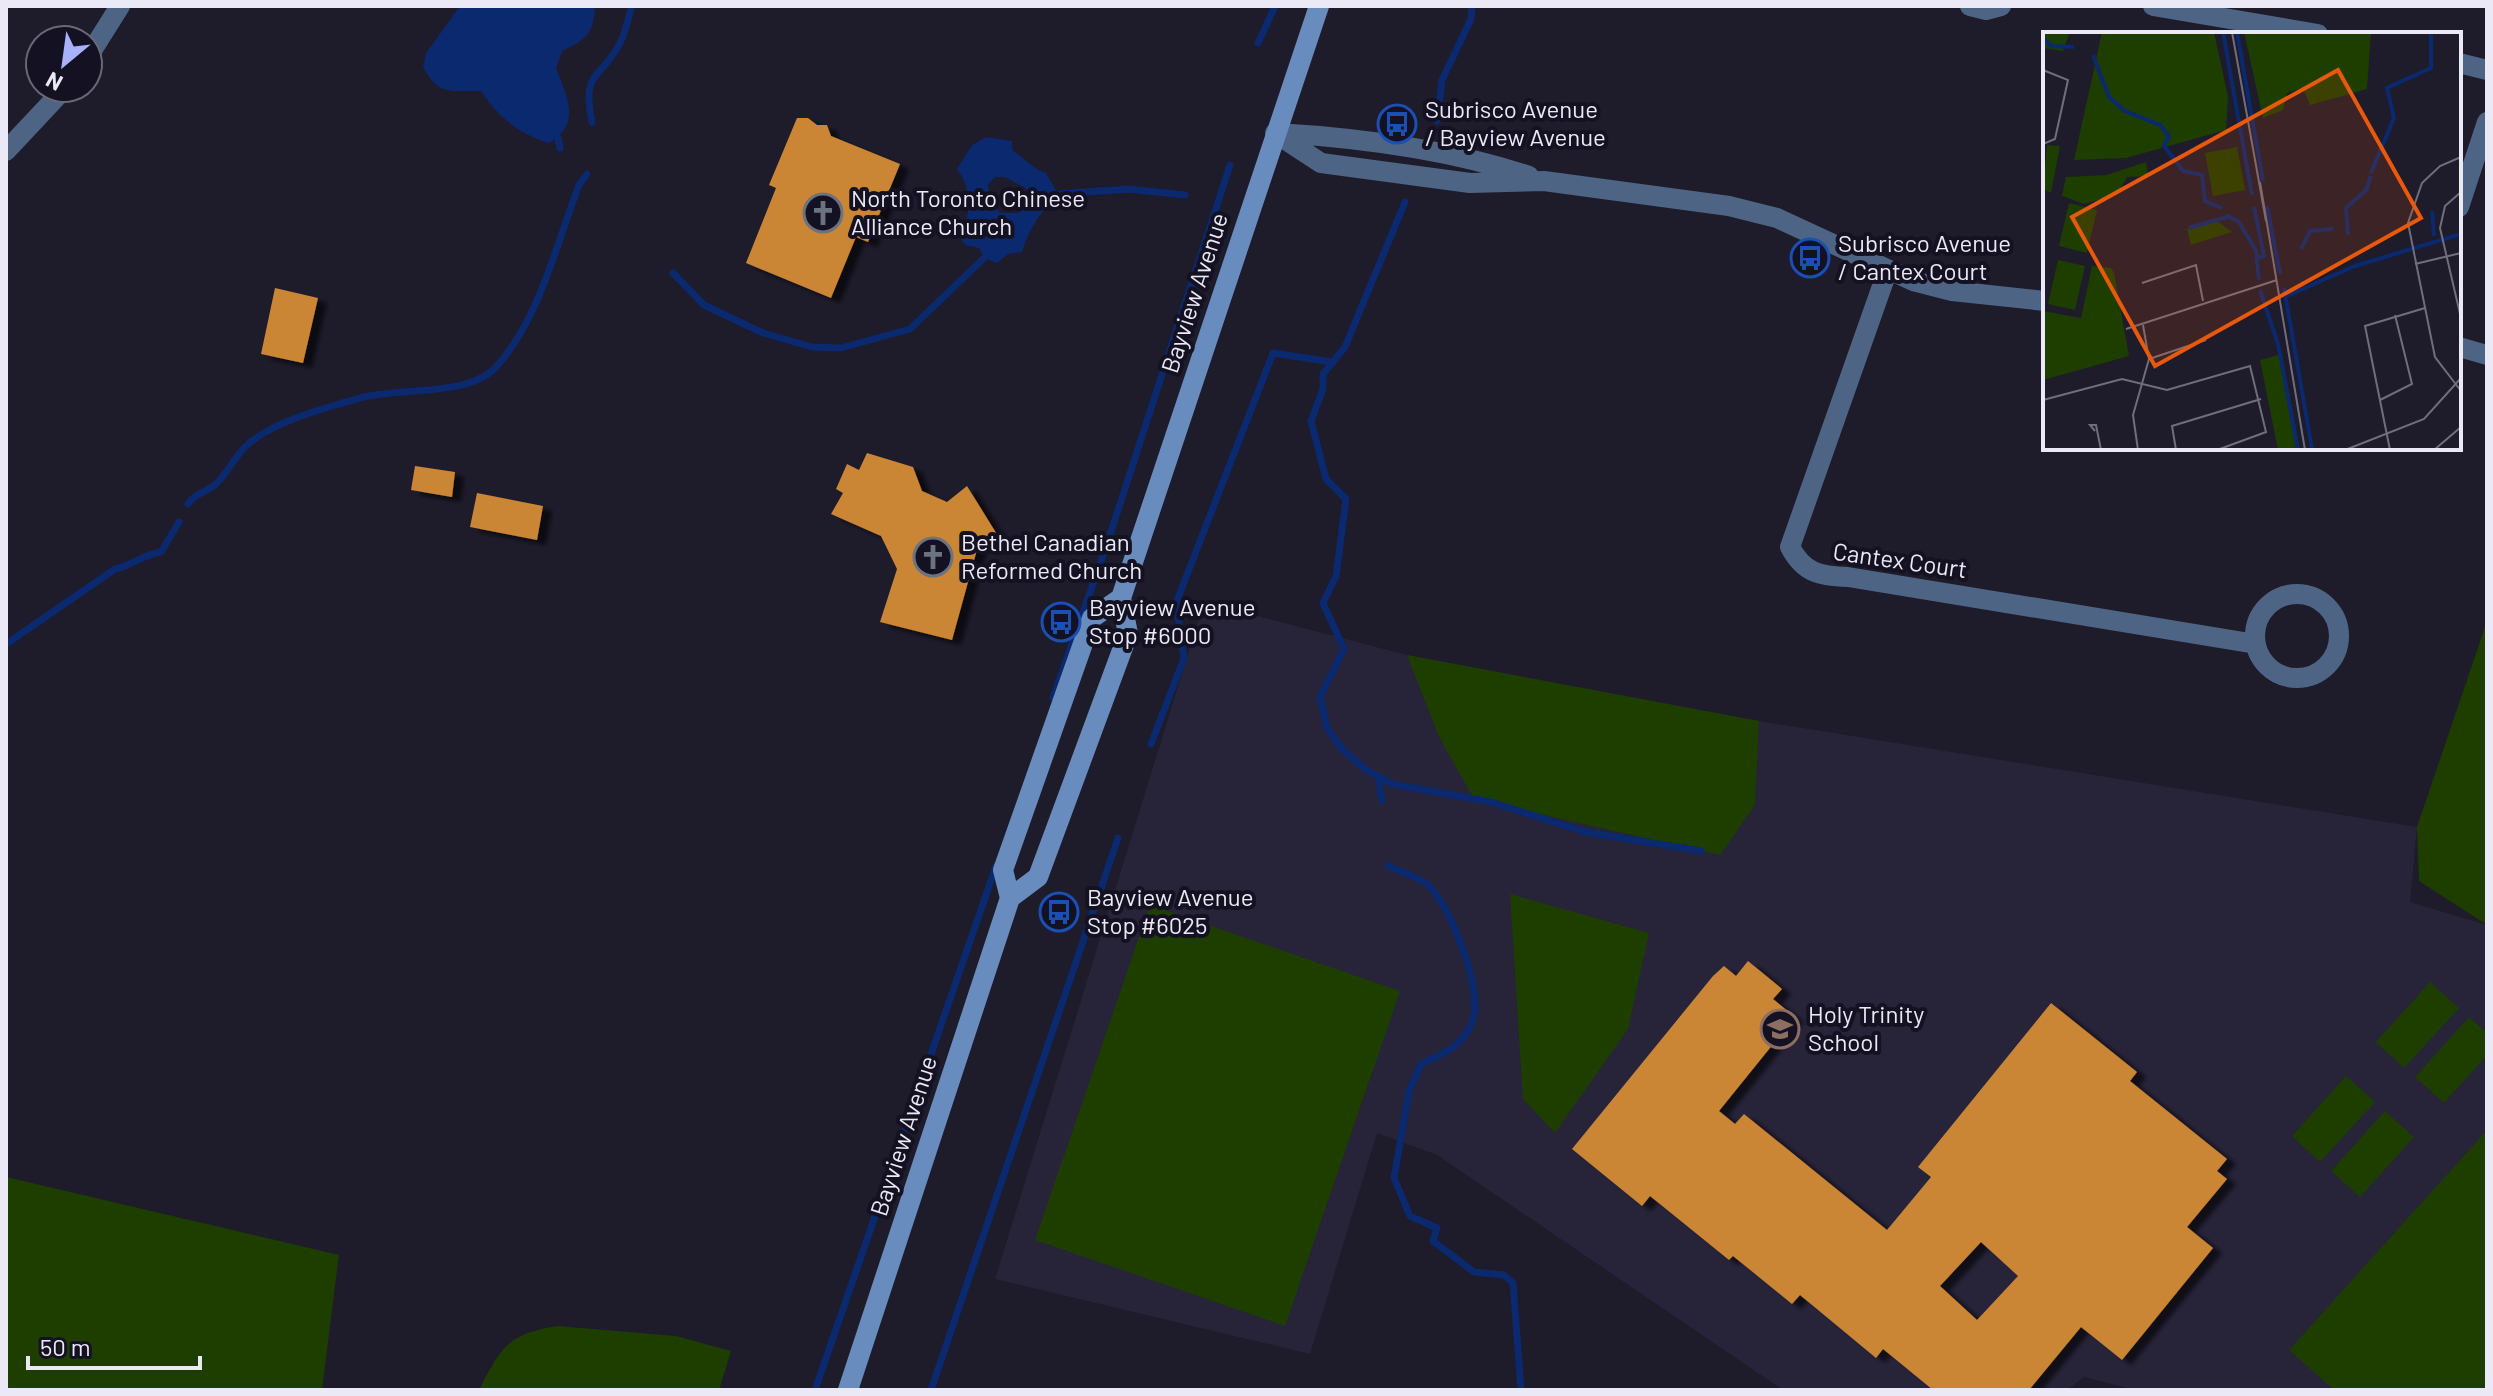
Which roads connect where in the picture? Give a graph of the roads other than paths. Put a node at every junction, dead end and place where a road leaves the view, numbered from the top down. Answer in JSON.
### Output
{"nodes":[{"id":1,"x":120,"y":6,"type":"edge"},
{"id":2,"x":1319,"y":6,"type":"edge"},
{"id":3,"x":1970,"y":6,"type":"edge"},
{"id":4,"x":2001,"y":6,"type":"edge"},
{"id":5,"x":2153,"y":6,"type":"edge"},
{"id":6,"x":104,"y":32,"type":"edge"},
{"id":7,"x":2306,"y":32,"type":"edge"},
{"id":8,"x":2461,"y":64,"type":"edge"},
{"id":9,"x":2487,"y":70,"type":"edge"},
{"id":10,"x":50,"y":104,"type":"edge"},
{"id":11,"x":2487,"y":122,"type":"edge"},
{"id":12,"x":1275,"y":133,"type":"junction"},
{"id":13,"x":6,"y":151,"type":"edge"},
{"id":14,"x":1544,"y":181,"type":"junction"},
{"id":15,"x":2461,"y":201,"type":"edge"},
{"id":16,"x":1887,"y":272,"type":"junction"},
{"id":17,"x":2043,"y":301,"type":"edge"},
{"id":18,"x":2461,"y":348,"type":"edge"},
{"id":19,"x":2487,"y":355,"type":"edge"},
{"id":20,"x":1121,"y":598,"type":"junction"},
{"id":21,"x":2256,"y":644,"type":"junction"},
{"id":22,"x":1010,"y":898,"type":"junction"},
{"id":23,"x":848,"y":1390,"type":"edge"}],
"edges":[{"from":1,"to":6,"type":"street"},
{"from":2,"to":12,"type":"main road","name":"Bayview Avenue"},
{"from":3,"to":4,"type":"street"},
{"from":5,"to":7,"type":"street"},
{"from":8,"to":9,"type":"street"},
{"from":10,"to":13,"type":"street"},
{"from":11,"to":15,"type":"street"},
{"from":12,"to":14,"type":"street"},
{"from":12,"to":14,"type":"street"},
{"from":12,"to":20,"type":"main road","name":"Bayview Avenue"},
{"from":14,"to":16,"type":"street"},
{"from":16,"to":17,"type":"street"},
{"from":16,"to":21,"type":"street","name":"Cantex Court"},
{"from":18,"to":19,"type":"street"},
{"from":20,"to":22,"type":"main road","name":"Bayview Avenue"},
{"from":20,"to":22,"type":"main road","name":"Bayview Avenue"},
{"from":21,"to":21,"type":"street"},
{"from":22,"to":23,"type":"main road","name":"Bayview Avenue"}]}
